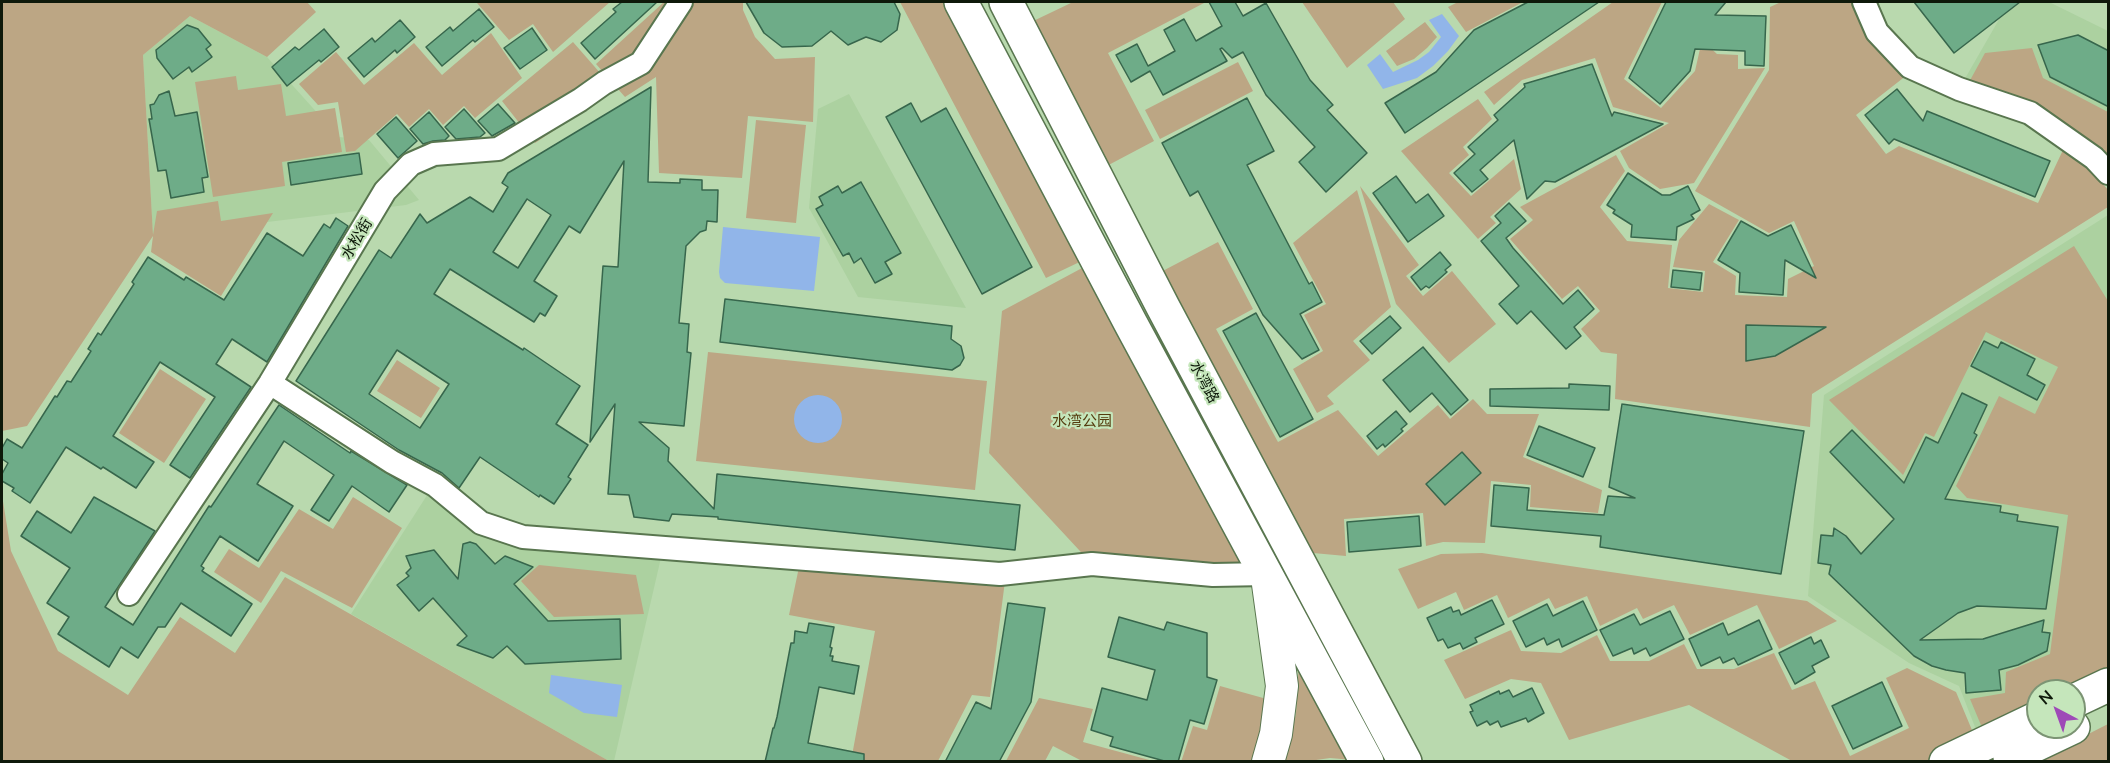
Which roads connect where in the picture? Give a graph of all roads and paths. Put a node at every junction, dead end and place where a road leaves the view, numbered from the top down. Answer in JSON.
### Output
{"nodes":[{"id":1,"x":681,"y":2,"type":"edge"},
{"id":2,"x":961,"y":2,"type":"edge"},
{"id":3,"x":1006,"y":2,"type":"edge"},
{"id":4,"x":1864,"y":2,"type":"edge"},
{"id":5,"x":2109,"y":173,"type":"edge"},
{"id":6,"x":270,"y":383,"type":"junction"},
{"id":7,"x":1267,"y":574,"type":"junction"},
{"id":8,"x":129,"y":594,"type":"dead end"},
{"id":9,"x":2109,"y":684,"type":"edge"},
{"id":10,"x":2086,"y":695,"type":"edge"},
{"id":11,"x":2109,"y":710,"type":"edge"},
{"id":12,"x":2086,"y":721,"type":"edge"},
{"id":13,"x":2026,"y":724,"type":"edge"},
{"id":14,"x":2048,"y":739,"type":"edge"},
{"id":15,"x":1268,"y":762,"type":"edge"},
{"id":16,"x":1367,"y":762,"type":"edge"},
{"id":17,"x":1405,"y":762,"type":"edge"},
{"id":18,"x":1946,"y":762,"type":"edge"},
{"id":19,"x":2000,"y":762,"type":"edge"}],
"edges":[{"from":1,"to":6,"type":"street","name":"水松街"},
{"from":2,"to":7,"type":"main road"},
{"from":3,"to":17,"type":"main road","name":"水湾路"},
{"from":4,"to":5,"type":"street"},
{"from":6,"to":7,"type":"street"},
{"from":6,"to":8,"type":"street","name":"水松街"},
{"from":7,"to":15,"type":"street"},
{"from":7,"to":16,"type":"main road"},
{"from":9,"to":10,"type":"main road"},
{"from":11,"to":12,"type":"main road"},
{"from":13,"to":18,"type":"main road"},
{"from":14,"to":19,"type":"main road"}]}
